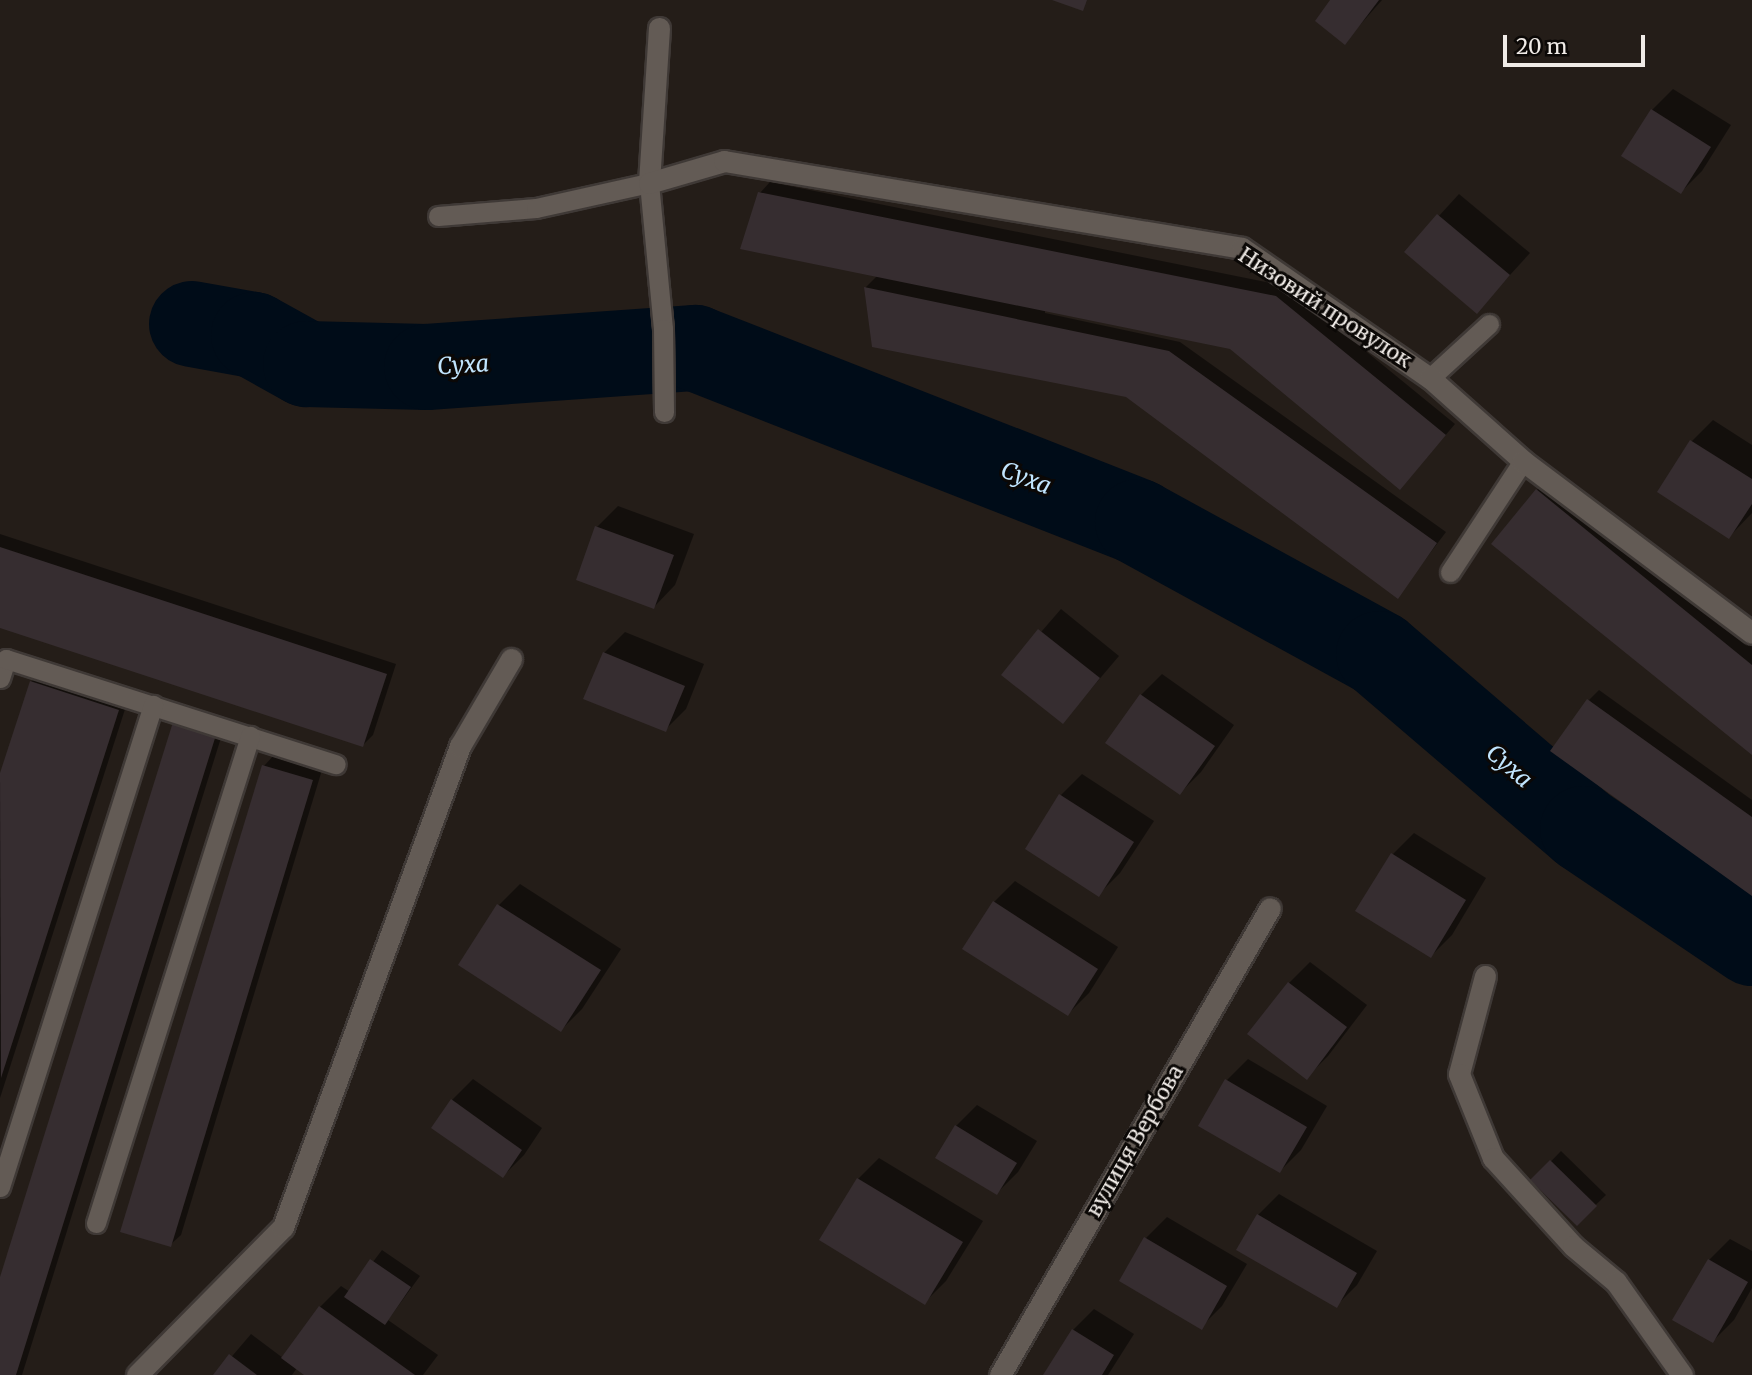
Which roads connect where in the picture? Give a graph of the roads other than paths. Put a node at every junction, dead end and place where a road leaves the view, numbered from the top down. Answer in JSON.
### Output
{"nodes":[{"id":1,"x":659,"y":28,"type":"dead end"},
{"id":2,"x":649,"y":183,"type":"junction"},
{"id":3,"x":438,"y":216,"type":"dead end"},
{"id":4,"x":1489,"y":324,"type":"dead end"},
{"id":5,"x":1430,"y":378,"type":"junction"},
{"id":6,"x":664,"y":412,"type":"dead end"},
{"id":7,"x":1523,"y":461,"type":"junction"},
{"id":8,"x":1450,"y":572,"type":"dead end"},
{"id":9,"x":1752,"y":633,"type":"edge"},
{"id":10,"x":511,"y":659,"type":"dead end"},
{"id":11,"x":0,"y":678,"type":"edge"},
{"id":12,"x":153,"y":705,"type":"junction"},
{"id":13,"x":250,"y":736,"type":"junction"},
{"id":14,"x":337,"y":764,"type":"dead end"},
{"id":15,"x":1270,"y":908,"type":"dead end"},
{"id":16,"x":1485,"y":976,"type":"dead end"},
{"id":17,"x":0,"y":1187,"type":"edge"},
{"id":18,"x":96,"y":1223,"type":"dead end"},
{"id":19,"x":137,"y":1375,"type":"edge"},
{"id":20,"x":1000,"y":1375,"type":"edge"},
{"id":21,"x":1682,"y":1375,"type":"edge"}],
"edges":[{"from":1,"to":2,"type":"street"},
{"from":2,"to":3,"type":"lane"},
{"from":2,"to":5,"type":"street","name":"Низовий провулок"},
{"from":2,"to":6,"type":"lane"},
{"from":4,"to":5,"type":"lane"},
{"from":5,"to":7,"type":"street","name":"Низовий провулок"},
{"from":7,"to":8,"type":"lane"},
{"from":7,"to":9,"type":"street","name":"Низовий провулок"},
{"from":10,"to":19,"type":"street"},
{"from":11,"to":12,"type":"lane"},
{"from":12,"to":13,"type":"lane"},
{"from":12,"to":17,"type":"lane"},
{"from":13,"to":14,"type":"lane"},
{"from":13,"to":18,"type":"lane"},
{"from":15,"to":20,"type":"street","name":"вулиця Вербова"},
{"from":16,"to":21,"type":"street"}]}
